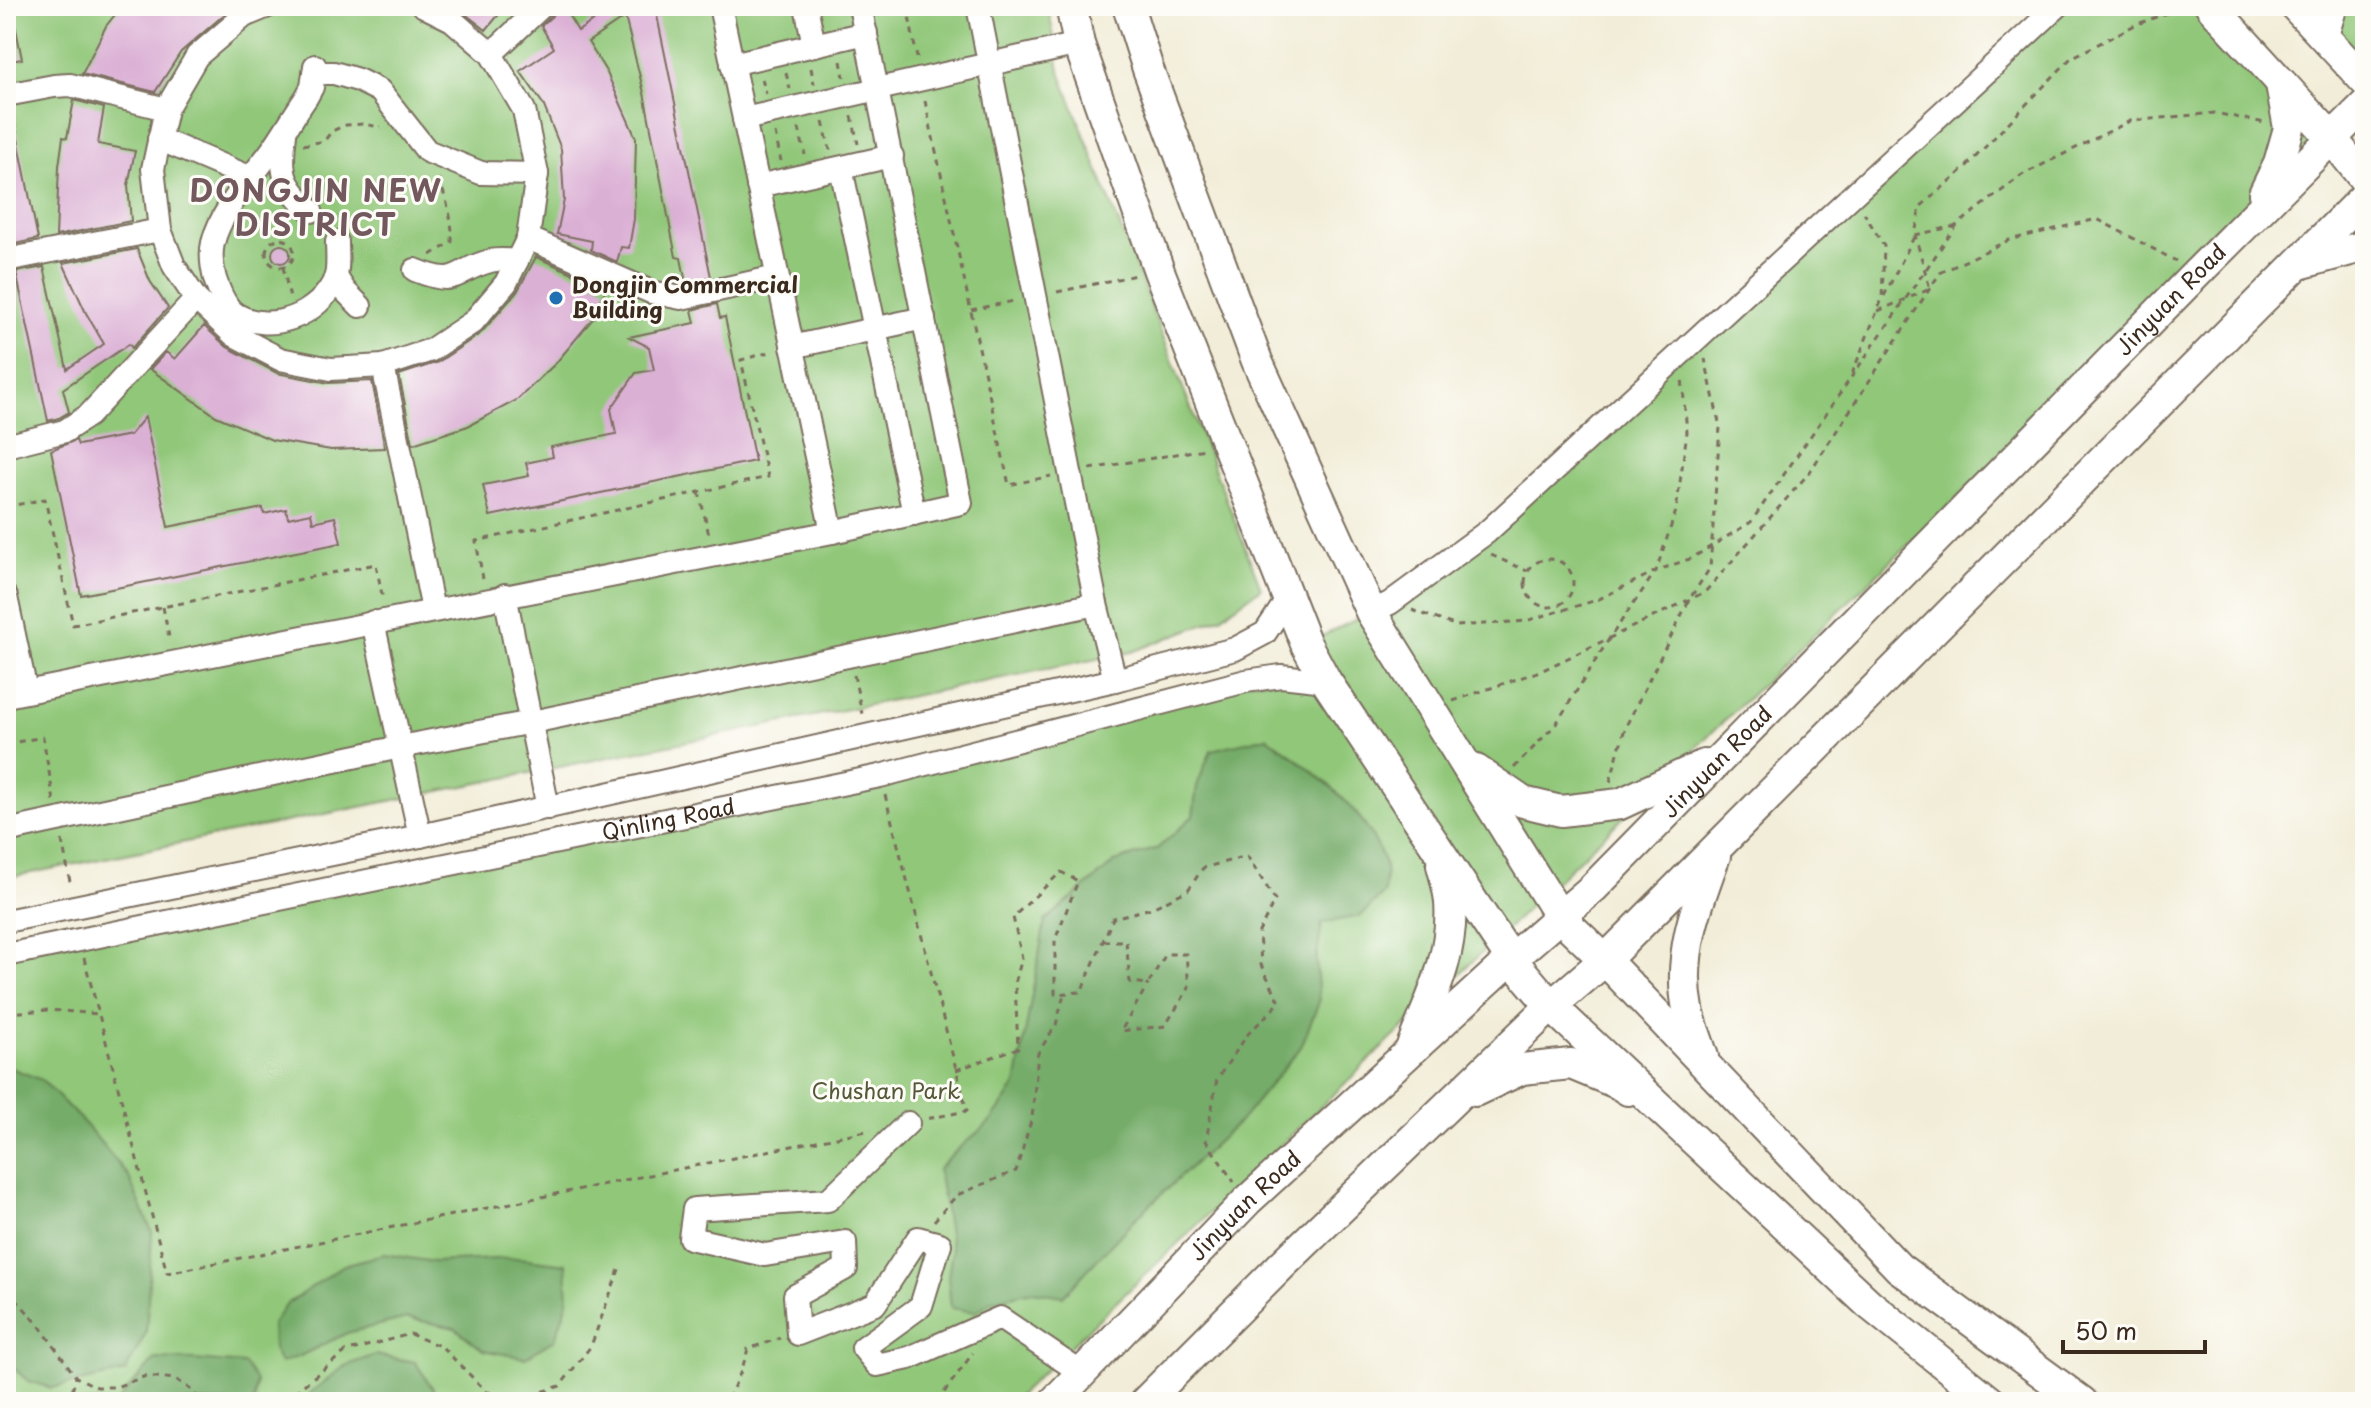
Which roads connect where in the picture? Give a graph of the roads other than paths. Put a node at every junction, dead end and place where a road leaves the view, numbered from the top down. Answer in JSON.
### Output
{"nodes":[{"id":1,"x":268,"y":6,"type":"edge"},
{"id":2,"x":424,"y":6,"type":"edge"},
{"id":3,"x":542,"y":6,"type":"edge"},
{"id":4,"x":720,"y":6,"type":"edge"},
{"id":5,"x":806,"y":6,"type":"edge"},
{"id":6,"x":860,"y":6,"type":"edge"},
{"id":7,"x":978,"y":6,"type":"edge"},
{"id":8,"x":1071,"y":6,"type":"edge"},
{"id":9,"x":1128,"y":6,"type":"edge"},
{"id":10,"x":2058,"y":6,"type":"edge"},
{"id":11,"x":2211,"y":6,"type":"edge"},
{"id":12,"x":2295,"y":6,"type":"edge"},
{"id":13,"x":2336,"y":6,"type":"edge"},
{"id":14,"x":866,"y":33,"type":"junction"},
{"id":15,"x":2326,"y":39,"type":"junction"},
{"id":16,"x":1079,"y":44,"type":"junction"},
{"id":17,"x":814,"y":45,"type":"junction"},
{"id":18,"x":491,"y":54,"type":"junction"},
{"id":19,"x":732,"y":64,"type":"junction"},
{"id":20,"x":990,"y":64,"type":"junction"},
{"id":21,"x":2365,"y":81,"type":"edge"},
{"id":22,"x":2280,"y":82,"type":"junction"},
{"id":23,"x":878,"y":89,"type":"junction"},
{"id":24,"x":6,"y":95,"type":"edge"},
{"id":25,"x":2365,"y":105,"type":"edge"},
{"id":26,"x":166,"y":109,"type":"junction"},
{"id":27,"x":744,"y":119,"type":"junction"},
{"id":28,"x":2331,"y":137,"type":"junction"},
{"id":29,"x":159,"y":139,"type":"junction"},
{"id":30,"x":284,"y":139,"type":"junction"},
{"id":31,"x":892,"y":156,"type":"junction"},
{"id":32,"x":841,"y":168,"type":"junction"},
{"id":33,"x":537,"y":174,"type":"junction"},
{"id":34,"x":251,"y":178,"type":"junction"},
{"id":35,"x":2365,"y":180,"type":"edge"},
{"id":36,"x":758,"y":186,"type":"junction"},
{"id":37,"x":2365,"y":196,"type":"edge"},
{"id":38,"x":311,"y":211,"type":"dead end"},
{"id":39,"x":2254,"y":214,"type":"junction"},
{"id":40,"x":160,"y":230,"type":"junction"},
{"id":41,"x":528,"y":238,"type":"junction"},
{"id":42,"x":337,"y":242,"type":"dead end"},
{"id":43,"x":2365,"y":246,"type":"edge"},
{"id":44,"x":6,"y":260,"type":"edge"},
{"id":45,"x":517,"y":261,"type":"junction"},
{"id":46,"x":419,"y":262,"type":"road end"},
{"id":47,"x":2297,"y":264,"type":"junction"},
{"id":48,"x":336,"y":277,"type":"junction"},
{"id":49,"x":777,"y":277,"type":"junction"},
{"id":50,"x":196,"y":299,"type":"junction"},
{"id":51,"x":360,"y":306,"type":"dead end"},
{"id":52,"x":924,"y":318,"type":"junction"},
{"id":53,"x":875,"y":329,"type":"junction"},
{"id":54,"x":792,"y":347,"type":"junction"},
{"id":55,"x":383,"y":366,"type":"junction"},
{"id":56,"x":6,"y":446,"type":"edge"},
{"id":57,"x":914,"y":514,"type":"junction"},
{"id":58,"x":832,"y":532,"type":"junction"},
{"id":59,"x":6,"y":597,"type":"edge"},
{"id":60,"x":496,"y":597,"type":"junction"},
{"id":61,"x":1289,"y":597,"type":"junction"},
{"id":62,"x":1096,"y":604,"type":"junction"},
{"id":63,"x":1381,"y":608,"type":"junction"},
{"id":64,"x":433,"y":610,"type":"junction"},
{"id":65,"x":380,"y":620,"type":"junction"},
{"id":66,"x":1115,"y":680,"type":"junction"},
{"id":67,"x":1326,"y":681,"type":"junction"},
{"id":68,"x":16,"y":694,"type":"edge"},
{"id":69,"x":532,"y":722,"type":"junction"},
{"id":70,"x":400,"y":747,"type":"junction"},
{"id":71,"x":1721,"y":758,"type":"junction"},
{"id":72,"x":1465,"y":762,"type":"junction"},
{"id":73,"x":548,"y":808,"type":"junction"},
{"id":74,"x":6,"y":831,"type":"edge"},
{"id":75,"x":420,"y":836,"type":"junction"},
{"id":76,"x":1718,"y":847,"type":"junction"},
{"id":77,"x":1439,"y":852,"type":"junction"},
{"id":78,"x":1560,"y":917,"type":"junction"},
{"id":79,"x":6,"y":921,"type":"edge"},
{"id":80,"x":6,"y":955,"type":"edge"},
{"id":81,"x":1511,"y":959,"type":"junction"},
{"id":82,"x":1605,"y":960,"type":"junction"},
{"id":83,"x":1551,"y":1006,"type":"junction"},
{"id":84,"x":1408,"y":1054,"type":"junction"},
{"id":85,"x":1706,"y":1066,"type":"junction"},
{"id":86,"x":1452,"y":1102,"type":"junction"},
{"id":87,"x":1673,"y":1120,"type":"junction"},
{"id":88,"x":908,"y":1123,"type":"road end"},
{"id":89,"x":1083,"y":1374,"type":"junction"},
{"id":90,"x":1054,"y":1402,"type":"edge"},
{"id":91,"x":1145,"y":1402,"type":"edge"},
{"id":92,"x":1991,"y":1402,"type":"edge"},
{"id":93,"x":2082,"y":1402,"type":"edge"}],
"edges":[{"from":1,"to":26,"type":"street"},
{"from":2,"to":18,"type":"street"},
{"from":3,"to":18,"type":"street"},
{"from":4,"to":19,"type":"street"},
{"from":5,"to":17,"type":"street"},
{"from":6,"to":14,"type":"street"},
{"from":7,"to":20,"type":"street"},
{"from":8,"to":16,"type":"main road"},
{"from":9,"to":63,"type":"main road"},
{"from":10,"to":63,"type":"street"},
{"from":11,"to":22,"type":"main road"},
{"from":12,"to":15,"type":"main road"},
{"from":13,"to":15,"type":"street"},
{"from":14,"to":17,"type":"street"},
{"from":14,"to":23,"type":"street"},
{"from":15,"to":21,"type":"main road"},
{"from":16,"to":20,"type":"street"},
{"from":16,"to":61,"type":"main road"},
{"from":17,"to":19,"type":"street"},
{"from":18,"to":33,"type":"street"},
{"from":19,"to":27,"type":"street"},
{"from":20,"to":23,"type":"street"},
{"from":20,"to":62,"type":"street"},
{"from":22,"to":28,"type":"main road"},
{"from":22,"to":39,"type":"main road"},
{"from":23,"to":27,"type":"street"},
{"from":23,"to":31,"type":"street"},
{"from":24,"to":26,"type":"street"},
{"from":25,"to":28,"type":"main road","name":"Jinyuan Road"},
{"from":26,"to":29,"type":"street"},
{"from":27,"to":36,"type":"street"},
{"from":28,"to":35,"type":"main road"},
{"from":28,"to":39,"type":"main road","name":"Jinyuan Road"},
{"from":29,"to":34,"type":"street"},
{"from":29,"to":40,"type":"street"},
{"from":30,"to":33,"type":"street"},
{"from":30,"to":34,"type":"street"},
{"from":30,"to":38,"type":"street"},
{"from":31,"to":32,"type":"street"},
{"from":31,"to":52,"type":"street"},
{"from":32,"to":36,"type":"street"},
{"from":32,"to":53,"type":"street"},
{"from":33,"to":41,"type":"street"},
{"from":34,"to":48,"type":"street"},
{"from":36,"to":49,"type":"street"},
{"from":37,"to":47,"type":"main road"},
{"from":39,"to":71,"type":"main road","name":"Jinyuan Road"},
{"from":40,"to":44,"type":"street"},
{"from":40,"to":50,"type":"street"},
{"from":41,"to":45,"type":"street"},
{"from":41,"to":49,"type":"street"},
{"from":42,"to":48,"type":"street"},
{"from":43,"to":47,"type":"main road"},
{"from":45,"to":46,"type":"street"},
{"from":45,"to":55,"type":"street"},
{"from":47,"to":76,"type":"main road"},
{"from":48,"to":51,"type":"street"},
{"from":49,"to":54,"type":"street"},
{"from":50,"to":55,"type":"street"},
{"from":50,"to":56,"type":"street"},
{"from":52,"to":53,"type":"street"},
{"from":52,"to":57,"type":"street"},
{"from":53,"to":54,"type":"street"},
{"from":53,"to":57,"type":"street"},
{"from":54,"to":58,"type":"street"},
{"from":55,"to":64,"type":"street"},
{"from":57,"to":58,"type":"street"},
{"from":58,"to":60,"type":"street"},
{"from":59,"to":68,"type":"street"},
{"from":60,"to":64,"type":"street"},
{"from":60,"to":69,"type":"street"},
{"from":61,"to":66,"type":"street","name":"Qinling Road"},
{"from":61,"to":67,"type":"main road"},
{"from":62,"to":66,"type":"street"},
{"from":62,"to":69,"type":"street"},
{"from":63,"to":72,"type":"main road"},
{"from":64,"to":65,"type":"street"},
{"from":65,"to":68,"type":"street"},
{"from":65,"to":70,"type":"street"},
{"from":66,"to":73,"type":"street","name":"Qinling Road"},
{"from":67,"to":77,"type":"main road"},
{"from":67,"to":80,"type":"street","name":"Qinling Road"},
{"from":69,"to":70,"type":"street"},
{"from":69,"to":73,"type":"street"},
{"from":70,"to":74,"type":"street"},
{"from":70,"to":75,"type":"street"},
{"from":71,"to":72,"type":"main road"},
{"from":71,"to":78,"type":"main road","name":"Jinyuan Road"},
{"from":72,"to":78,"type":"main road"},
{"from":73,"to":75,"type":"street","name":"Qinling Road"},
{"from":75,"to":79,"type":"street","name":"Qinling Road"},
{"from":76,"to":82,"type":"main road"},
{"from":76,"to":85,"type":"main road"},
{"from":77,"to":81,"type":"main road"},
{"from":77,"to":84,"type":"main road"},
{"from":78,"to":81,"type":"main road","name":"Jinyuan Road"},
{"from":78,"to":82,"type":"main road"},
{"from":81,"to":83,"type":"main road"},
{"from":81,"to":84,"type":"main road","name":"Jinyuan Road"},
{"from":82,"to":83,"type":"main road"},
{"from":82,"to":85,"type":"main road"},
{"from":83,"to":86,"type":"main road"},
{"from":83,"to":87,"type":"main road"},
{"from":84,"to":89,"type":"main road","name":"Jinyuan Road"},
{"from":85,"to":93,"type":"main road"},
{"from":86,"to":87,"type":"main road"},
{"from":86,"to":91,"type":"main road"},
{"from":87,"to":92,"type":"main road"},
{"from":88,"to":89,"type":"street"},
{"from":89,"to":90,"type":"main road","name":"Jinyuan Road"}]}
